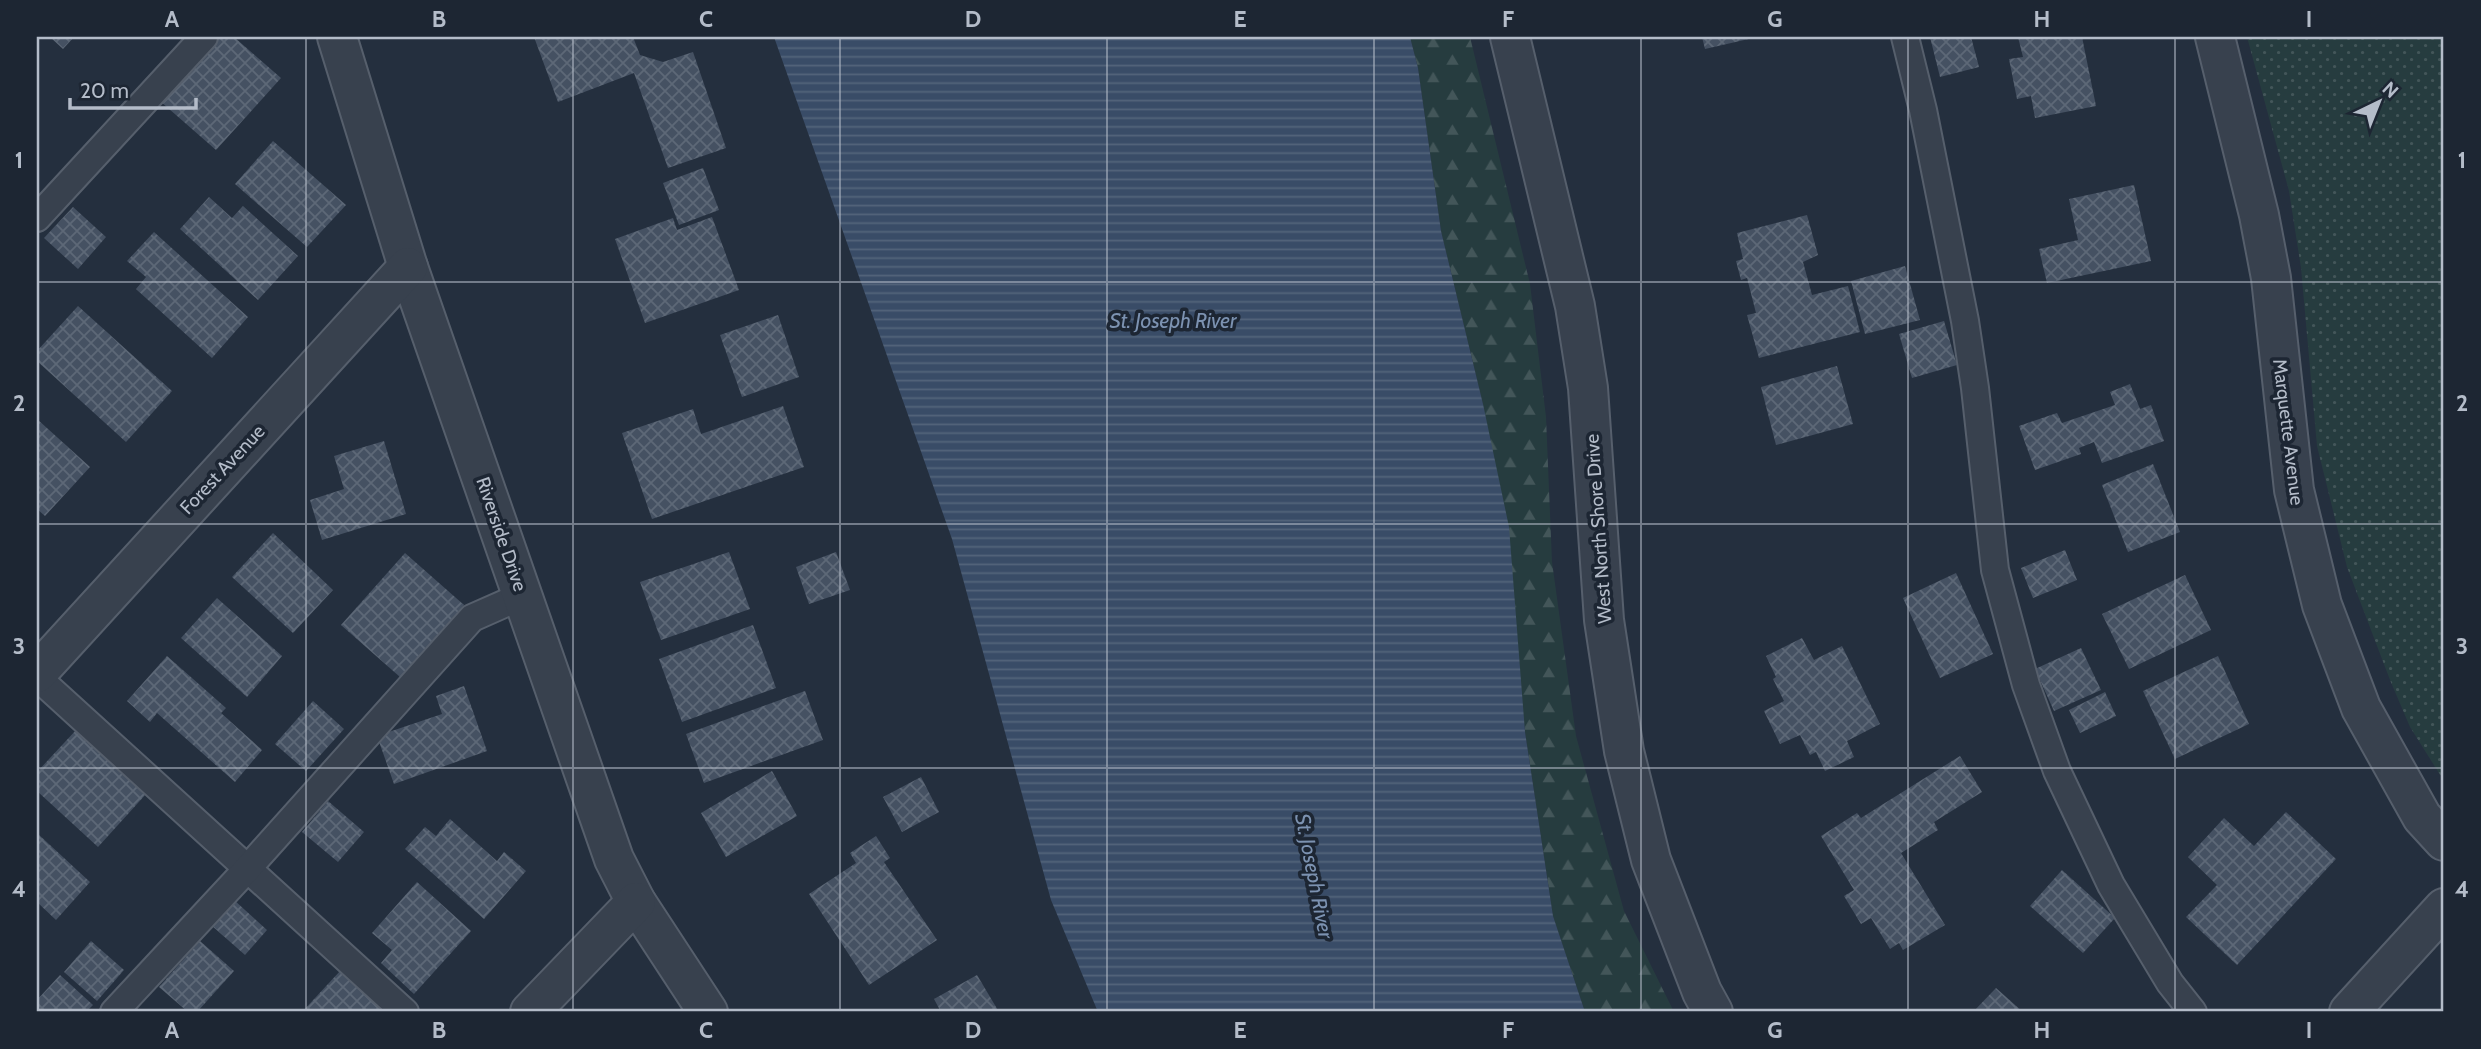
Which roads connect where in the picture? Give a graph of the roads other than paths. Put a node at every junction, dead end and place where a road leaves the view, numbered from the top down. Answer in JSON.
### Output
{"nodes":[{"id":1,"x":204,"y":37,"type":"edge"},
{"id":2,"x":337,"y":37,"type":"edge"},
{"id":3,"x":1510,"y":37,"type":"edge"},
{"id":4,"x":1905,"y":37,"type":"edge"},
{"id":5,"x":2215,"y":37,"type":"edge"},
{"id":6,"x":37,"y":218,"type":"edge"},
{"id":7,"x":408,"y":267,"type":"junction"},
{"id":8,"x":524,"y":595,"type":"junction"},
{"id":9,"x":37,"y":675,"type":"edge"},
{"id":10,"x":2444,"y":841,"type":"edge"},
{"id":11,"x":248,"y":868,"type":"junction"},
{"id":12,"x":636,"y":902,"type":"junction"},
{"id":13,"x":2444,"y":908,"type":"edge"},
{"id":14,"x":114,"y":1012,"type":"edge"},
{"id":15,"x":405,"y":1012,"type":"edge"},
{"id":16,"x":530,"y":1012,"type":"edge"},
{"id":17,"x":708,"y":1012,"type":"edge"},
{"id":18,"x":1713,"y":1012,"type":"edge"},
{"id":19,"x":2193,"y":1012,"type":"edge"},
{"id":20,"x":2349,"y":1012,"type":"edge"}],
"edges":[{"from":1,"to":6,"type":"lane"},
{"from":2,"to":7,"type":"street","name":"Riverside Drive"},
{"from":3,"to":18,"type":"street","name":"West North Shore Drive"},
{"from":4,"to":19,"type":"lane"},
{"from":5,"to":10,"type":"street","name":"Marquette Avenue"},
{"from":7,"to":8,"type":"street","name":"Riverside Drive"},
{"from":7,"to":9,"type":"street","name":"Forest Avenue"},
{"from":8,"to":11,"type":"lane"},
{"from":8,"to":12,"type":"street","name":"Riverside Drive"},
{"from":9,"to":11,"type":"lane"},
{"from":11,"to":14,"type":"lane"},
{"from":11,"to":15,"type":"lane"},
{"from":12,"to":16,"type":"street"},
{"from":12,"to":17,"type":"street","name":"Riverside Drive"},
{"from":13,"to":20,"type":"street"}]}
